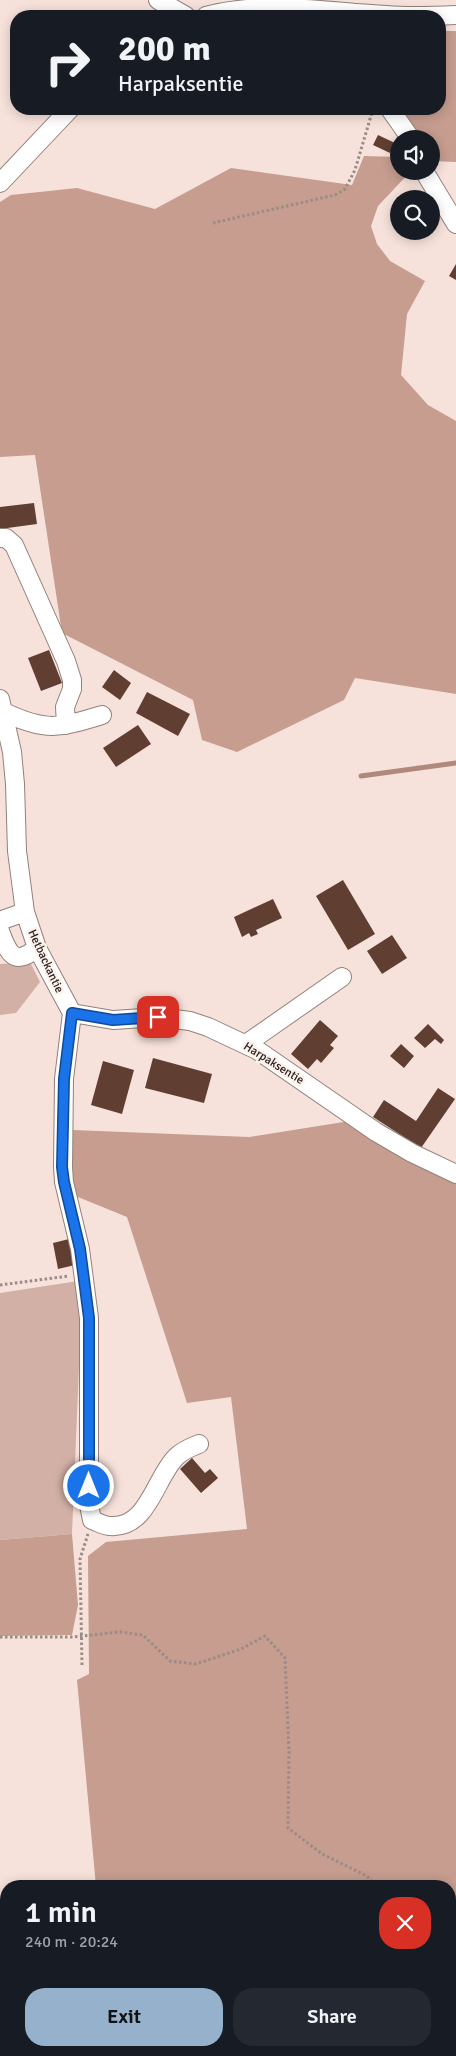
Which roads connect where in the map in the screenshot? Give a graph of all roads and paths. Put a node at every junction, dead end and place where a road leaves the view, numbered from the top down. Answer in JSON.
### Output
{"nodes":[{"id":1,"x":158,"y":0,"type":"edge"},
{"id":2,"x":249,"y":7,"type":"junction"},
{"id":3,"x":176,"y":10,"type":"edge"},
{"id":4,"x":235,"y":10,"type":"edge"},
{"id":5,"x":255,"y":10,"type":"edge"},
{"id":6,"x":317,"y":10,"type":"edge"},
{"id":7,"x":64,"y":115,"type":"edge"},
{"id":8,"x":371,"y":115,"type":"edge"},
{"id":9,"x":394,"y":115,"type":"edge"},
{"id":10,"x":404,"y":130,"type":"edge"},
{"id":11,"x":429,"y":180,"type":"edge"},
{"id":12,"x":0,"y":183,"type":"edge"},
{"id":13,"x":213,"y":223,"type":"dead end"},
{"id":14,"x":456,"y":224,"type":"edge"},
{"id":15,"x":0,"y":538,"type":"edge"},
{"id":16,"x":2,"y":706,"type":"edge"},
{"id":17,"x":102,"y":716,"type":"dead end"},
{"id":18,"x":66,"y":725,"type":"junction"},
{"id":19,"x":25,"y":912,"type":"junction"},
{"id":20,"x":0,"y":922,"type":"edge"},
{"id":21,"x":0,"y":931,"type":"edge"},
{"id":22,"x":37,"y":948,"type":"junction"},
{"id":23,"x":342,"y":977,"type":"dead end"},
{"id":24,"x":72,"y":1013,"type":"junction"},
{"id":25,"x":246,"y":1044,"type":"junction"},
{"id":26,"x":456,"y":1174,"type":"edge"},
{"id":27,"x":84,"y":1273,"type":"junction"},
{"id":28,"x":0,"y":1285,"type":"edge"},
{"id":29,"x":199,"y":1444,"type":"dead end"},
{"id":30,"x":92,"y":1520,"type":"junction"},
{"id":31,"x":81,"y":1635,"type":"junction"},
{"id":32,"x":0,"y":1636,"type":"edge"},
{"id":33,"x":82,"y":1665,"type":"dead end"},
{"id":34,"x":371,"y":1880,"type":"edge"}],
"edges":[{"from":1,"to":3,"type":"street"},
{"from":2,"to":4,"type":"street"},
{"from":2,"to":5,"type":"street"},
{"from":2,"to":6,"type":"street"},
{"from":7,"to":12,"type":"street"},
{"from":8,"to":13,"type":"path"},
{"from":9,"to":10,"type":"street"},
{"from":11,"to":14,"type":"street"},
{"from":15,"to":18,"type":"street"},
{"from":16,"to":18,"type":"street"},
{"from":16,"to":19,"type":"street","name":"Hetbackantie"},
{"from":17,"to":18,"type":"street"},
{"from":19,"to":20,"type":"street"},
{"from":19,"to":22,"type":"street","name":"Hetbackantie"},
{"from":21,"to":22,"type":"street"},
{"from":22,"to":24,"type":"street","name":"Hetbackantie"},
{"from":23,"to":25,"type":"street"},
{"from":24,"to":25,"type":"street","name":"Harpaksentie"},
{"from":24,"to":27,"type":"street"},
{"from":25,"to":26,"type":"street","name":"Harpaksentie"},
{"from":27,"to":28,"type":"path"},
{"from":27,"to":30,"type":"street"},
{"from":29,"to":30,"type":"street"},
{"from":30,"to":31,"type":"path"},
{"from":31,"to":32,"type":"path"},
{"from":31,"to":33,"type":"path"},
{"from":31,"to":34,"type":"path"}]}
